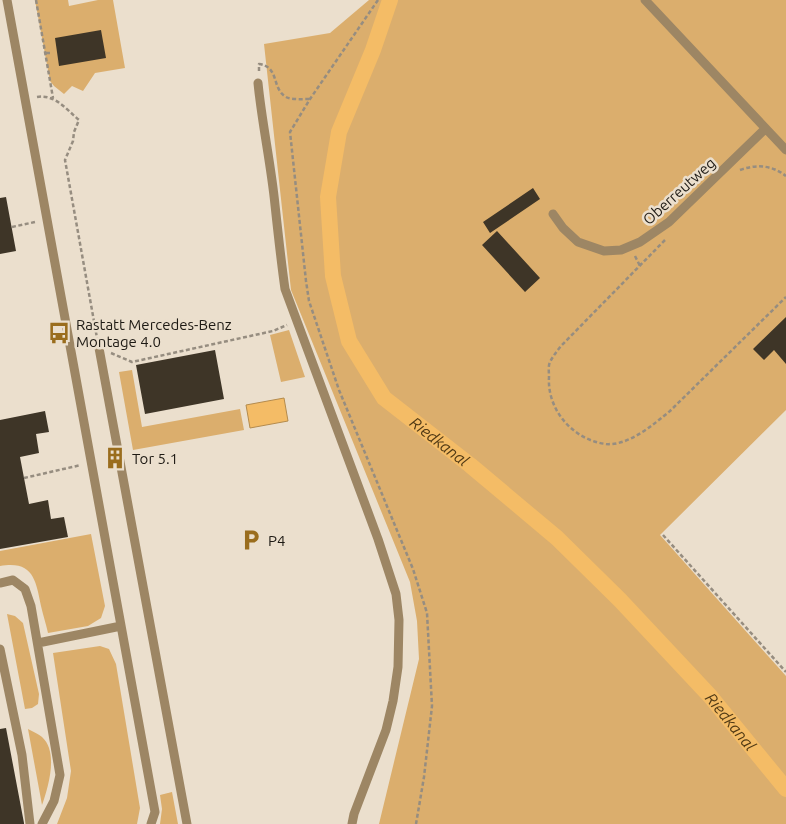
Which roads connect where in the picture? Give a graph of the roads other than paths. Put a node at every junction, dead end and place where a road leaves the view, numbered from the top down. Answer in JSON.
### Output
{"nodes":[{"id":1,"x":7,"y":0,"type":"edge"},
{"id":2,"x":645,"y":0,"type":"edge"},
{"id":3,"x":258,"y":83,"type":"road end"},
{"id":4,"x":765,"y":129,"type":"junction"},
{"id":5,"x":786,"y":150,"type":"edge"},
{"id":6,"x":553,"y":214,"type":"dead end"},
{"id":7,"x":99,"y":348,"type":"road end"},
{"id":8,"x":0,"y":583,"type":"edge"},
{"id":9,"x":121,"y":626,"type":"junction"},
{"id":10,"x":38,"y":643,"type":"junction"},
{"id":11,"x":0,"y":649,"type":"edge"},
{"id":12,"x":30,"y":824,"type":"edge"},
{"id":13,"x":42,"y":824,"type":"edge"},
{"id":14,"x":151,"y":824,"type":"edge"},
{"id":15,"x":187,"y":824,"type":"edge"},
{"id":16,"x":352,"y":824,"type":"edge"}],
"edges":[{"from":1,"to":9,"type":"lane"},
{"from":2,"to":4,"type":"lane"},
{"from":3,"to":16,"type":"lane"},
{"from":4,"to":5,"type":"lane"},
{"from":4,"to":6,"type":"lane","name":"Oberreutweg"},
{"from":7,"to":15,"type":"lane"},
{"from":8,"to":10,"type":"lane"},
{"from":9,"to":10,"type":"lane"},
{"from":9,"to":14,"type":"lane"},
{"from":10,"to":13,"type":"lane"},
{"from":11,"to":12,"type":"lane"}]}
